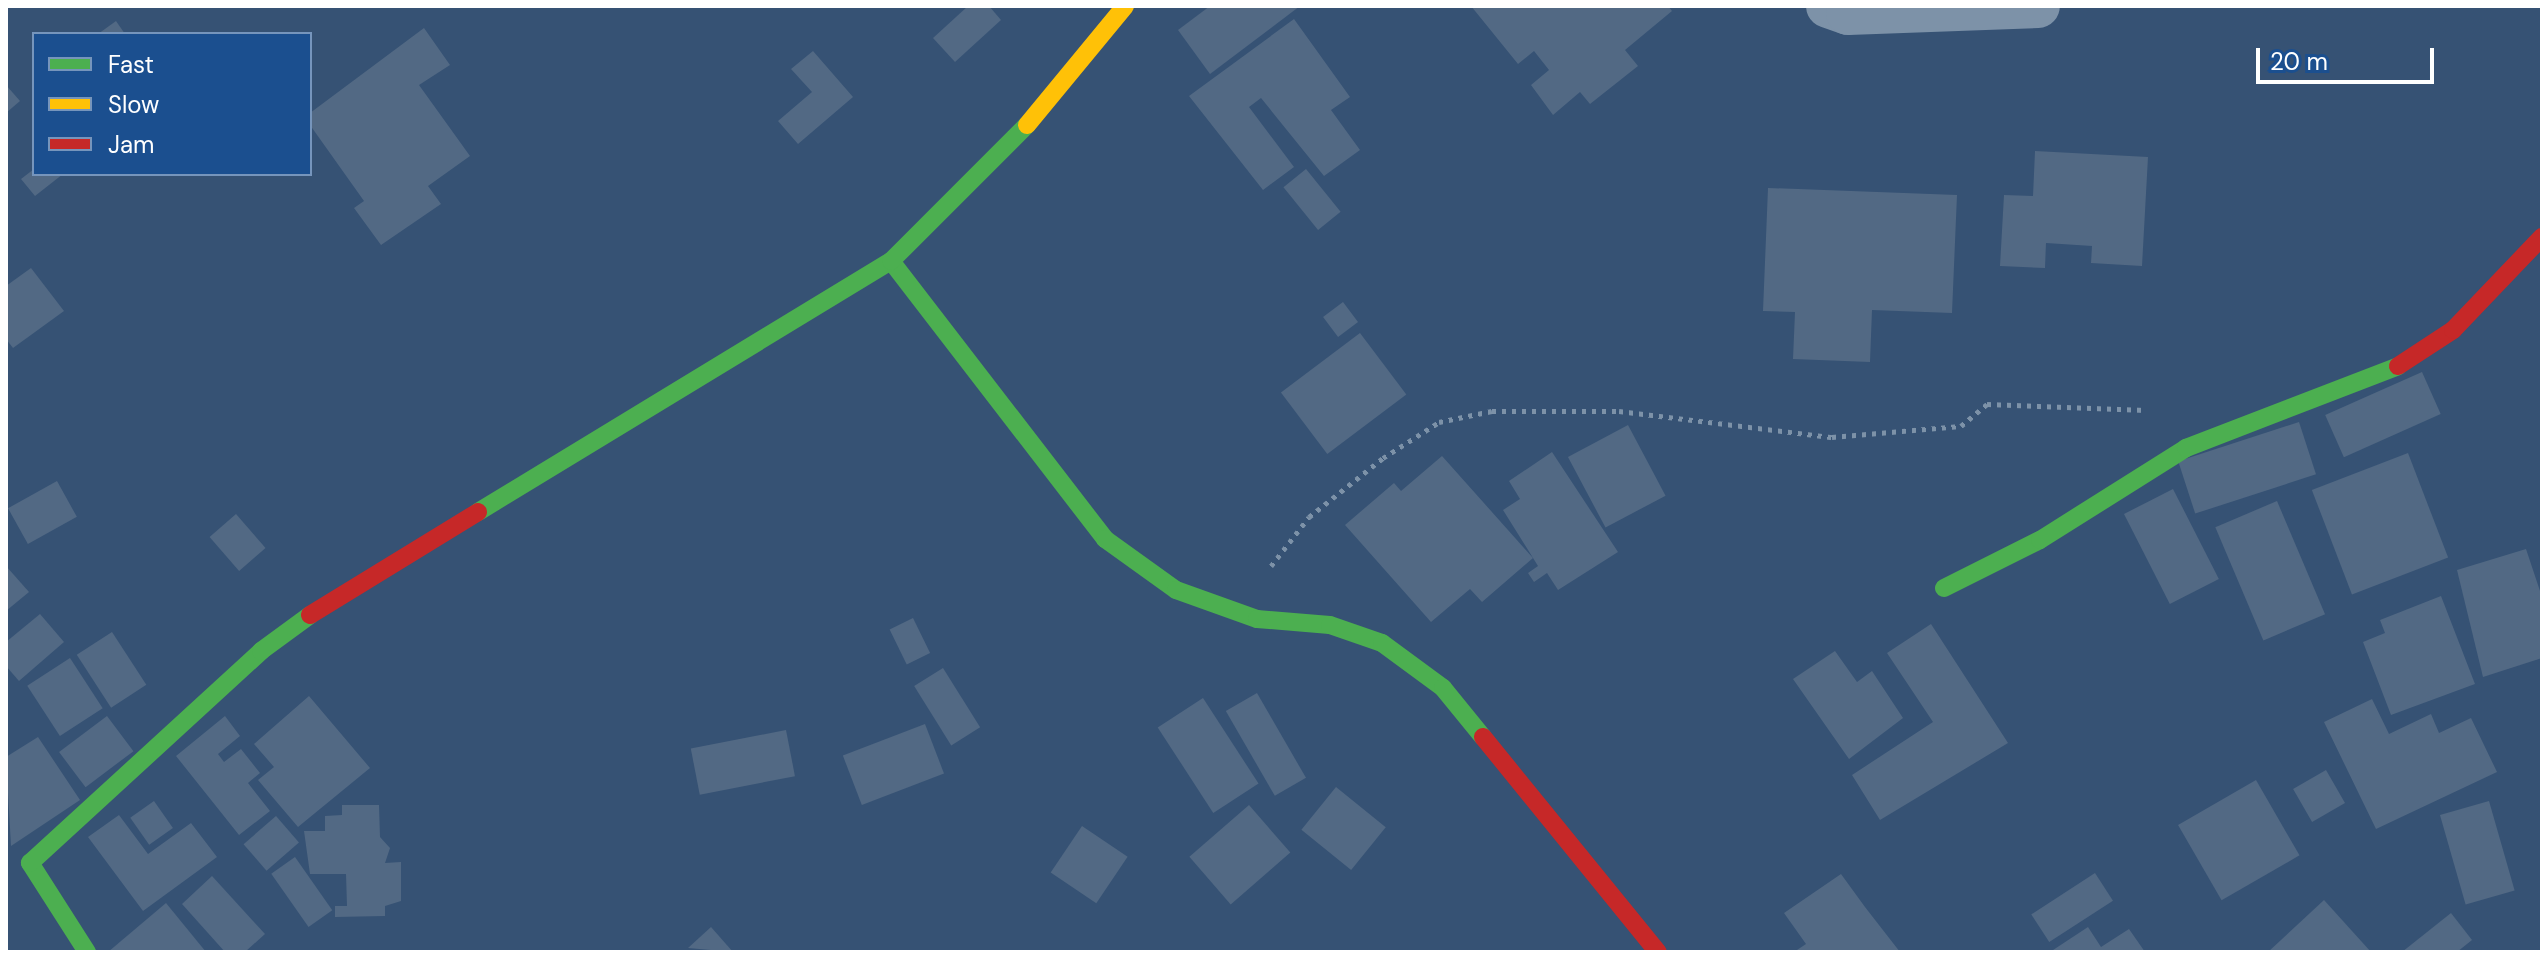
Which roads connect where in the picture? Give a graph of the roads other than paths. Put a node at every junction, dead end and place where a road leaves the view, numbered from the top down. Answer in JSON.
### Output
{"nodes":[{"id":1,"x":1125,"y":6,"type":"edge"},
{"id":2,"x":1828,"y":6,"type":"edge"},
{"id":3,"x":2038,"y":6,"type":"edge"},
{"id":4,"x":2542,"y":237,"type":"edge"},
{"id":5,"x":891,"y":261,"type":"junction"},
{"id":6,"x":1944,"y":588,"type":"dead end"},
{"id":7,"x":18,"y":871,"type":"edge"},
{"id":8,"x":87,"y":952,"type":"edge"},
{"id":9,"x":1658,"y":952,"type":"edge"}],
"edges":[{"from":1,"to":5,"type":"street"},
{"from":2,"to":3,"type":"street"},
{"from":4,"to":6,"type":"street"},
{"from":5,"to":7,"type":"street"},
{"from":5,"to":9,"type":"street"},
{"from":7,"to":8,"type":"street"}]}
